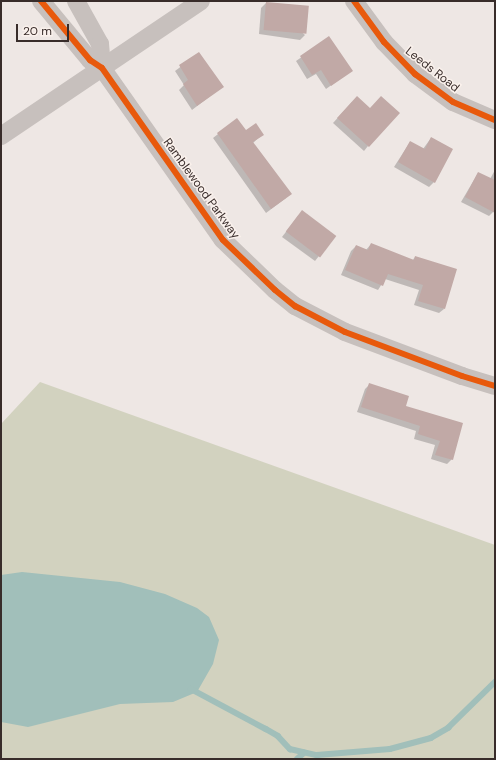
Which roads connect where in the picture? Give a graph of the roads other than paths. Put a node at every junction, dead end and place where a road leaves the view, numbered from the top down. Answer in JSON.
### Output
{"nodes":[{"id":1,"x":42,"y":1,"type":"edge"},
{"id":2,"x":76,"y":1,"type":"edge"},
{"id":3,"x":201,"y":1,"type":"edge"},
{"id":4,"x":354,"y":1,"type":"edge"},
{"id":5,"x":102,"y":68,"type":"junction"},
{"id":6,"x":495,"y":120,"type":"edge"},
{"id":7,"x":1,"y":136,"type":"edge"},
{"id":8,"x":495,"y":386,"type":"edge"}],
"edges":[{"from":1,"to":5,"type":"street","name":"Ramblewood Parkway"},
{"from":2,"to":5,"type":"street"},
{"from":3,"to":5,"type":"street"},
{"from":4,"to":6,"type":"street","name":"Leeds Road"},
{"from":5,"to":7,"type":"street"},
{"from":5,"to":8,"type":"street","name":"Ramblewood Parkway"}]}
